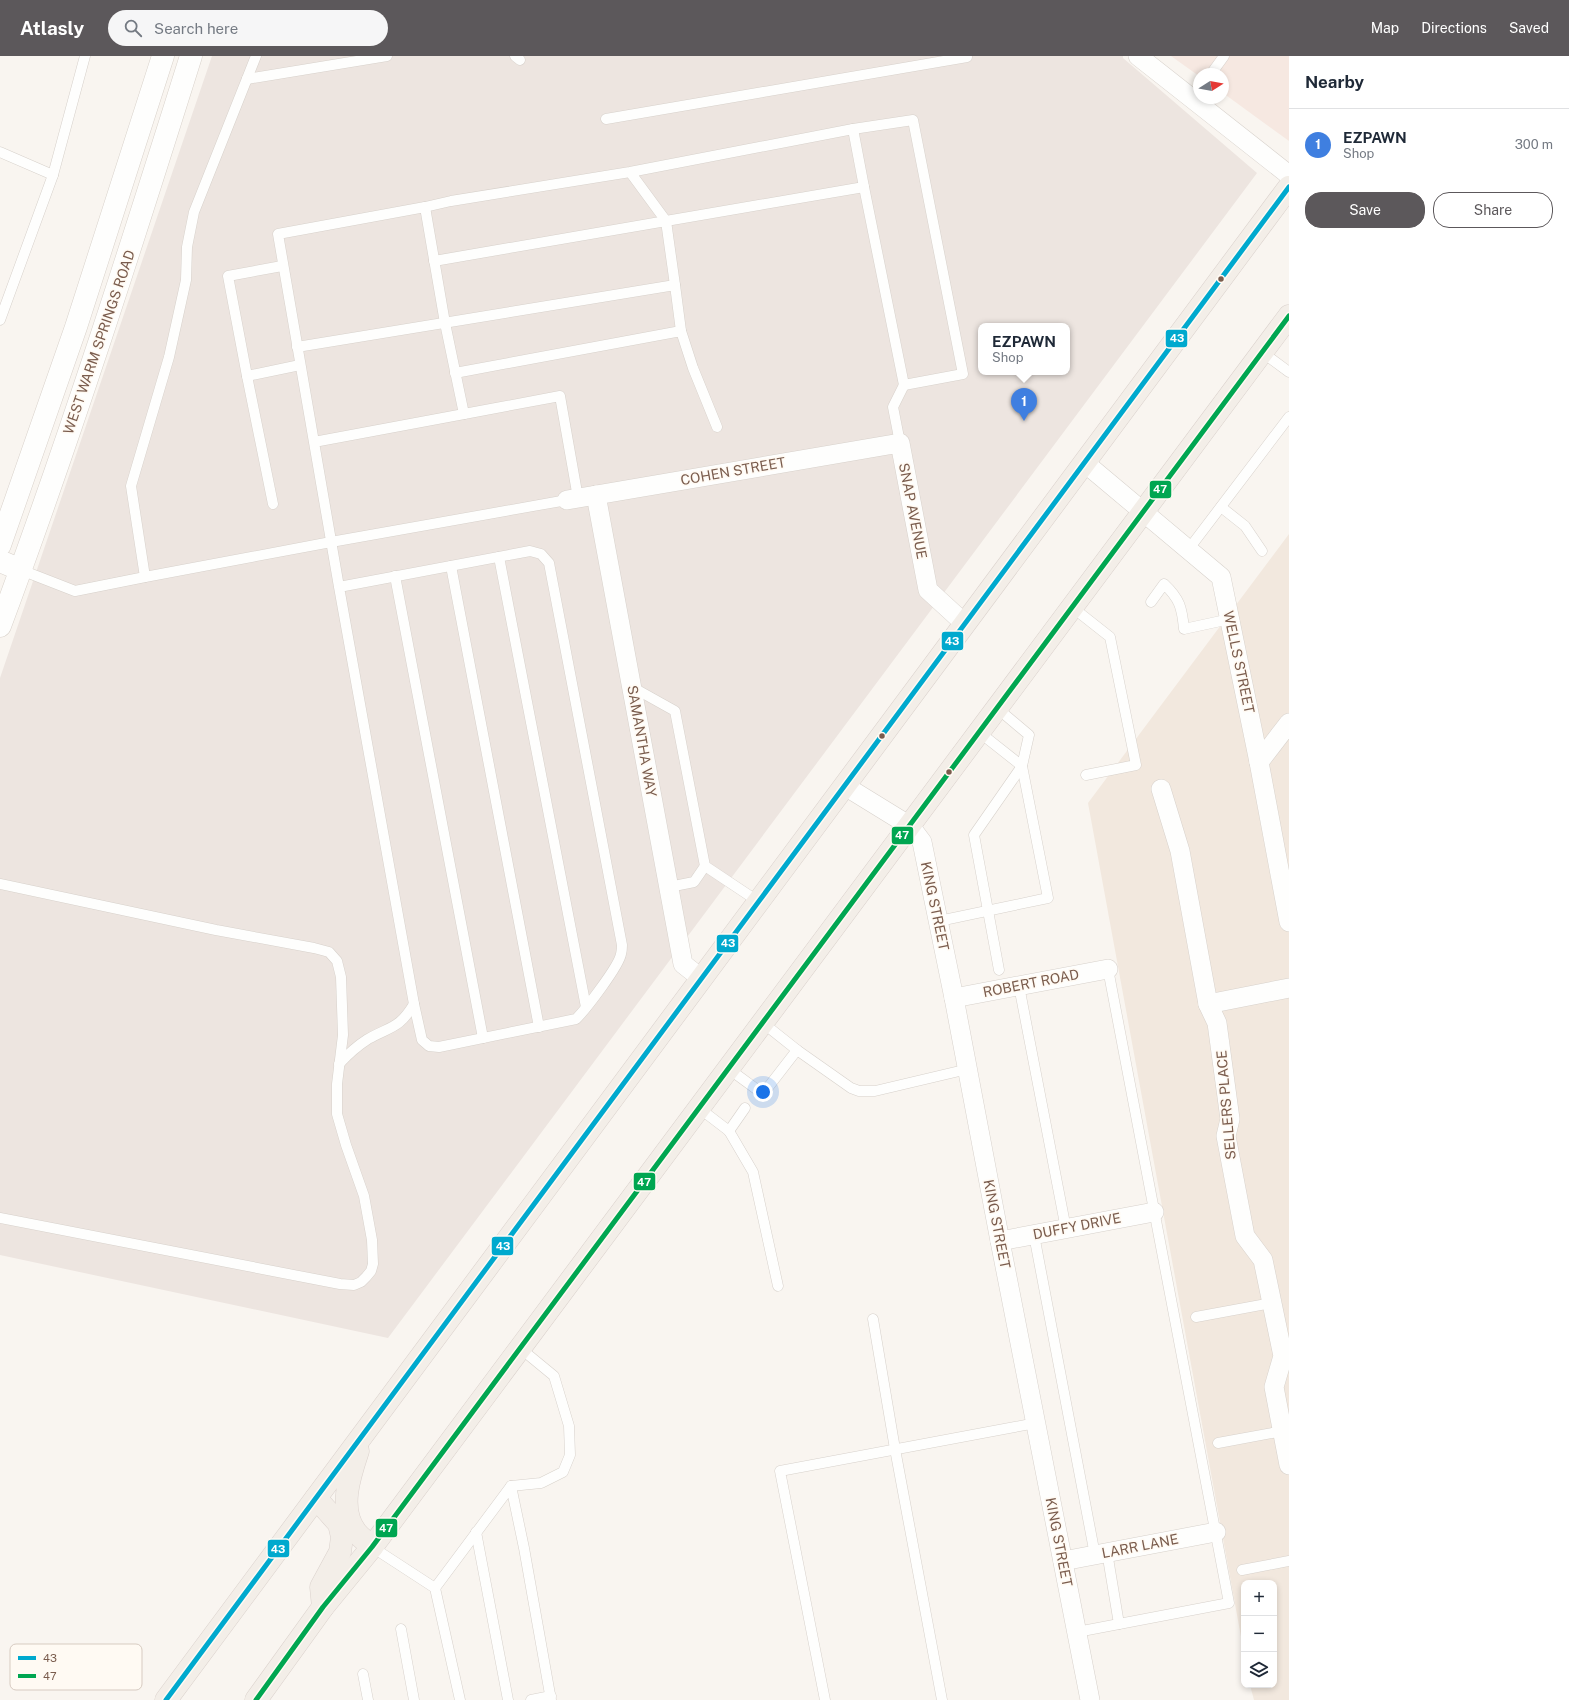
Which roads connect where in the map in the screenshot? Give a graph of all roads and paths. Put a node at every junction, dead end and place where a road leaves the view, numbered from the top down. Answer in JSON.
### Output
{"nodes":[{"id":1,"x":86,"y":56,"type":"edge"},
{"id":2,"x":163,"y":56,"type":"edge"},
{"id":3,"x":191,"y":56,"type":"edge"},
{"id":4,"x":256,"y":56,"type":"edge"},
{"id":5,"x":387,"y":56,"type":"edge"},
{"id":6,"x":968,"y":56,"type":"edge"},
{"id":7,"x":1138,"y":56,"type":"edge"},
{"id":8,"x":1224,"y":56,"type":"edge"},
{"id":9,"x":1215,"y":68,"type":"edge"},
{"id":10,"x":247,"y":80,"type":"junction"},
{"id":11,"x":1193,"y":93,"type":"edge"},
{"id":12,"x":1206,"y":104,"type":"edge"},
{"id":13,"x":606,"y":119,"type":"dead end"},
{"id":14,"x":853,"y":129,"type":"junction"},
{"id":15,"x":0,"y":152,"type":"edge"},
{"id":16,"x":630,"y":172,"type":"junction"},
{"id":17,"x":1289,"y":175,"type":"edge"},
{"id":18,"x":53,"y":176,"type":"junction"},
{"id":19,"x":864,"y":187,"type":"junction"},
{"id":20,"x":1289,"y":187,"type":"edge"},
{"id":21,"x":425,"y":207,"type":"junction"},
{"id":22,"x":666,"y":221,"type":"junction"},
{"id":23,"x":434,"y":261,"type":"junction"},
{"id":24,"x":282,"y":266,"type":"junction"},
{"id":25,"x":675,"y":285,"type":"junction"},
{"id":26,"x":1289,"y":316,"type":"edge"},
{"id":27,"x":0,"y":320,"type":"edge"},
{"id":28,"x":446,"y":323,"type":"junction"},
{"id":29,"x":681,"y":331,"type":"junction"},
{"id":30,"x":297,"y":347,"type":"junction"},
{"id":31,"x":1262,"y":352,"type":"junction"},
{"id":32,"x":300,"y":365,"type":"junction"},
{"id":33,"x":1289,"y":372,"type":"edge"},
{"id":34,"x":456,"y":373,"type":"junction"},
{"id":35,"x":247,"y":376,"type":"junction"},
{"id":36,"x":904,"y":385,"type":"junction"},
{"id":37,"x":464,"y":414,"type":"junction"},
{"id":38,"x":1289,"y":417,"type":"edge"},
{"id":39,"x":717,"y":427,"type":"dead end"},
{"id":40,"x":314,"y":442,"type":"junction"},
{"id":41,"x":900,"y":443,"type":"junction"},
{"id":42,"x":1085,"y":463,"type":"junction"},
{"id":43,"x":580,"y":498,"type":"junction"},
{"id":44,"x":273,"y":504,"type":"dead end"},
{"id":45,"x":1221,"y":507,"type":"junction"},
{"id":46,"x":1143,"y":512,"type":"junction"},
{"id":47,"x":331,"y":542,"type":"junction"},
{"id":48,"x":0,"y":545,"type":"edge"},
{"id":49,"x":1188,"y":550,"type":"junction"},
{"id":50,"x":1262,"y":551,"type":"dead end"},
{"id":51,"x":499,"y":557,"type":"junction"},
{"id":52,"x":0,"y":561,"type":"edge"},
{"id":53,"x":451,"y":566,"type":"junction"},
{"id":54,"x":21,"y":570,"type":"junction"},
{"id":55,"x":395,"y":576,"type":"junction"},
{"id":56,"x":145,"y":578,"type":"junction"},
{"id":57,"x":339,"y":587,"type":"junction"},
{"id":58,"x":1151,"y":602,"type":"dead end"},
{"id":59,"x":1072,"y":607,"type":"junction"},
{"id":60,"x":1230,"y":619,"type":"junction"},
{"id":61,"x":964,"y":623,"type":"junction"},
{"id":62,"x":0,"y":626,"type":"edge"},
{"id":63,"x":632,"y":687,"type":"junction"},
{"id":64,"x":997,"y":708,"type":"junction"},
{"id":65,"x":1289,"y":723,"type":"edge"},
{"id":66,"x":979,"y":732,"type":"junction"},
{"id":67,"x":1259,"y":762,"type":"junction"},
{"id":68,"x":1022,"y":766,"type":"junction"},
{"id":69,"x":1086,"y":774,"type":"dead end"},
{"id":70,"x":845,"y":786,"type":"junction"},
{"id":71,"x":1162,"y":789,"type":"dead end"},
{"id":72,"x":910,"y":826,"type":"junction"},
{"id":73,"x":705,"y":866,"type":"junction"},
{"id":74,"x":0,"y":884,"type":"edge"},
{"id":75,"x":669,"y":887,"type":"junction"},
{"id":76,"x":759,"y":902,"type":"junction"},
{"id":77,"x":987,"y":911,"type":"junction"},
{"id":78,"x":939,"y":921,"type":"junction"},
{"id":79,"x":1289,"y":922,"type":"edge"},
{"id":80,"x":1108,"y":969,"type":"joint"},
{"id":81,"x":999,"y":970,"type":"dead end"},
{"id":82,"x":702,"y":979,"type":"junction"},
{"id":83,"x":1018,"y":986,"type":"junction"},
{"id":84,"x":1289,"y":988,"type":"edge"},
{"id":85,"x":954,"y":998,"type":"junction"},
{"id":86,"x":414,"y":1004,"type":"junction"},
{"id":87,"x":1208,"y":1004,"type":"junction"},
{"id":88,"x":586,"y":1007,"type":"junction"},
{"id":89,"x":763,"y":1022,"type":"junction"},
{"id":90,"x":539,"y":1027,"type":"junction"},
{"id":91,"x":483,"y":1038,"type":"junction"},
{"id":92,"x":797,"y":1050,"type":"junction"},
{"id":93,"x":339,"y":1064,"type":"junction"},
{"id":94,"x":729,"y":1069,"type":"junction"},
{"id":95,"x":968,"y":1069,"type":"junction"},
{"id":96,"x":700,"y":1108,"type":"junction"},
{"id":97,"x":746,"y":1108,"type":"dead end"},
{"id":98,"x":729,"y":1131,"type":"junction"},
{"id":99,"x":1154,"y":1212,"type":"junction"},
{"id":100,"x":0,"y":1218,"type":"edge"},
{"id":101,"x":1066,"y":1228,"type":"junction"},
{"id":102,"x":1034,"y":1235,"type":"junction"},
{"id":103,"x":1000,"y":1241,"type":"junction"},
{"id":104,"x":778,"y":1286,"type":"dead end"},
{"id":105,"x":1272,"y":1303,"type":"junction"},
{"id":106,"x":1196,"y":1317,"type":"dead end"},
{"id":107,"x":873,"y":1319,"type":"dead end"},
{"id":108,"x":520,"y":1348,"type":"junction"},
{"id":109,"x":1036,"y":1423,"type":"junction"},
{"id":110,"x":1282,"y":1431,"type":"junction"},
{"id":111,"x":363,"y":1434,"type":"junction"},
{"id":112,"x":1218,"y":1443,"type":"dead end"},
{"id":113,"x":895,"y":1449,"type":"junction"},
{"id":114,"x":1289,"y":1464,"type":"edge"},
{"id":115,"x":511,"y":1486,"type":"junction"},
{"id":116,"x":316,"y":1498,"type":"junction"},
{"id":117,"x":476,"y":1532,"type":"junction"},
{"id":118,"x":1216,"y":1532,"type":"junction"},
{"id":119,"x":372,"y":1547,"type":"junction"},
{"id":120,"x":1101,"y":1554,"type":"junction"},
{"id":121,"x":1289,"y":1560,"type":"edge"},
{"id":122,"x":1063,"y":1561,"type":"junction"},
{"id":123,"x":1242,"y":1570,"type":"dead end"},
{"id":124,"x":435,"y":1588,"type":"junction"},
{"id":125,"x":323,"y":1607,"type":"junction"},
{"id":126,"x":1119,"y":1624,"type":"junction"},
{"id":127,"x":401,"y":1629,"type":"dead end"},
{"id":128,"x":1077,"y":1632,"type":"junction"},
{"id":129,"x":363,"y":1674,"type":"dead end"},
{"id":130,"x":551,"y":1698,"type":"edge"},
{"id":131,"x":166,"y":1700,"type":"edge"},
{"id":132,"x":256,"y":1700,"type":"edge"},
{"id":133,"x":368,"y":1700,"type":"edge"},
{"id":134,"x":414,"y":1700,"type":"edge"},
{"id":135,"x":460,"y":1700,"type":"edge"},
{"id":136,"x":508,"y":1700,"type":"edge"},
{"id":137,"x":531,"y":1700,"type":"edge"},
{"id":138,"x":825,"y":1700,"type":"edge"},
{"id":139,"x":942,"y":1700,"type":"edge"},
{"id":140,"x":1090,"y":1700,"type":"edge"}],
"edges":[{"from":1,"to":18,"type":"lane"},
{"from":2,"to":48,"type":"main road","name":"WEST WARM SPRINGS ROAD"},
{"from":3,"to":54,"type":"main road","name":"WEST WARM SPRINGS ROAD"},
{"from":4,"to":10,"type":"lane"},
{"from":5,"to":10,"type":"lane"},
{"from":6,"to":13,"type":"lane"},
{"from":7,"to":11,"type":"street"},
{"from":8,"to":9,"type":"lane"},
{"from":10,"to":56,"type":"lane"},
{"from":12,"to":17,"type":"street"},
{"from":14,"to":16,"type":"lane"},
{"from":14,"to":19,"type":"lane"},
{"from":14,"to":36,"type":"lane"},
{"from":15,"to":18,"type":"lane"},
{"from":16,"to":21,"type":"lane"},
{"from":16,"to":22,"type":"lane"},
{"from":18,"to":27,"type":"lane"},
{"from":19,"to":22,"type":"lane"},
{"from":19,"to":36,"type":"lane"},
{"from":20,"to":42,"type":"main road"},
{"from":21,"to":23,"type":"lane"},
{"from":21,"to":24,"type":"lane"},
{"from":22,"to":23,"type":"lane"},
{"from":22,"to":25,"type":"lane"},
{"from":23,"to":28,"type":"lane"},
{"from":24,"to":30,"type":"lane"},
{"from":24,"to":35,"type":"lane"},
{"from":25,"to":28,"type":"lane"},
{"from":25,"to":29,"type":"lane"},
{"from":26,"to":31,"type":"main road"},
{"from":28,"to":30,"type":"lane"},
{"from":28,"to":34,"type":"lane"},
{"from":29,"to":34,"type":"lane"},
{"from":29,"to":39,"type":"lane"},
{"from":30,"to":32,"type":"lane"},
{"from":31,"to":33,"type":"lane"},
{"from":31,"to":46,"type":"main road"},
{"from":32,"to":35,"type":"lane"},
{"from":32,"to":40,"type":"lane"},
{"from":34,"to":37,"type":"lane"},
{"from":35,"to":44,"type":"lane"},
{"from":36,"to":41,"type":"lane","name":"SNAP AVENUE"},
{"from":37,"to":40,"type":"lane"},
{"from":37,"to":43,"type":"lane"},
{"from":38,"to":45,"type":"lane"},
{"from":40,"to":47,"type":"lane"},
{"from":41,"to":43,"type":"street","name":"COHEN STREET"},
{"from":41,"to":61,"type":"street","name":"SNAP AVENUE"},
{"from":42,"to":46,"type":"street","name":"WELLS STREET"},
{"from":42,"to":61,"type":"main road"},
{"from":43,"to":47,"type":"lane"},
{"from":43,"to":63,"type":"street","name":"SAMANTHA WAY"},
{"from":45,"to":49,"type":"lane"},
{"from":45,"to":50,"type":"lane"},
{"from":46,"to":49,"type":"street","name":"WELLS STREET"},
{"from":46,"to":59,"type":"main road"},
{"from":47,"to":56,"type":"lane"},
{"from":47,"to":57,"type":"lane"},
{"from":49,"to":60,"type":"street","name":"WELLS STREET"},
{"from":51,"to":53,"type":"lane"},
{"from":51,"to":88,"type":"lane"},
{"from":51,"to":88,"type":"lane"},
{"from":52,"to":54,"type":"main road"},
{"from":53,"to":55,"type":"lane"},
{"from":53,"to":90,"type":"lane"},
{"from":54,"to":56,"type":"lane"},
{"from":54,"to":62,"type":"main road","name":"WEST WARM SPRINGS ROAD"},
{"from":55,"to":57,"type":"lane"},
{"from":55,"to":91,"type":"lane"},
{"from":57,"to":86,"type":"lane"},
{"from":58,"to":60,"type":"lane"},
{"from":59,"to":64,"type":"main road"},
{"from":59,"to":69,"type":"lane"},
{"from":60,"to":67,"type":"street","name":"WELLS STREET"},
{"from":61,"to":70,"type":"main road"},
{"from":63,"to":73,"type":"lane"},
{"from":63,"to":75,"type":"street","name":"SAMANTHA WAY"},
{"from":64,"to":66,"type":"main road"},
{"from":64,"to":68,"type":"lane"},
{"from":65,"to":67,"type":"street"},
{"from":66,"to":68,"type":"lane"},
{"from":66,"to":72,"type":"main road"},
{"from":67,"to":79,"type":"street","name":"WELLS STREET"},
{"from":68,"to":77,"type":"lane"},
{"from":68,"to":77,"type":"lane"},
{"from":70,"to":72,"type":"street","name":"KING STREET"},
{"from":70,"to":76,"type":"main road"},
{"from":71,"to":87,"type":"street","name":"SELLERS PLACE"},
{"from":72,"to":78,"type":"street","name":"KING STREET"},
{"from":72,"to":89,"type":"main road"},
{"from":73,"to":75,"type":"lane"},
{"from":73,"to":76,"type":"lane"},
{"from":74,"to":93,"type":"lane"},
{"from":75,"to":82,"type":"street","name":"SAMANTHA WAY"},
{"from":76,"to":82,"type":"main road"},
{"from":77,"to":78,"type":"lane"},
{"from":77,"to":81,"type":"lane"},
{"from":78,"to":85,"type":"street","name":"KING STREET"},
{"from":80,"to":83,"type":"street","name":"ROBERT ROAD"},
{"from":80,"to":99,"type":"lane"},
{"from":82,"to":111,"type":"main road"},
{"from":83,"to":85,"type":"street","name":"ROBERT ROAD"},
{"from":83,"to":101,"type":"lane"},
{"from":84,"to":87,"type":"street"},
{"from":85,"to":95,"type":"street","name":"KING STREET"},
{"from":86,"to":91,"type":"lane"},
{"from":86,"to":93,"type":"lane"},
{"from":87,"to":105,"type":"street","name":"SELLERS PLACE"},
{"from":88,"to":90,"type":"lane"},
{"from":89,"to":92,"type":"lane"},
{"from":89,"to":94,"type":"main road"},
{"from":90,"to":91,"type":"lane"},
{"from":92,"to":94,"type":"lane"},
{"from":92,"to":95,"type":"lane"},
{"from":93,"to":100,"type":"lane"},
{"from":94,"to":96,"type":"main road"},
{"from":95,"to":103,"type":"street","name":"KING STREET"},
{"from":96,"to":98,"type":"lane"},
{"from":96,"to":108,"type":"main road"},
{"from":97,"to":98,"type":"lane"},
{"from":98,"to":104,"type":"lane"},
{"from":99,"to":101,"type":"street","name":"DUFFY DRIVE"},
{"from":99,"to":118,"type":"lane"},
{"from":101,"to":102,"type":"street","name":"DUFFY DRIVE"},
{"from":102,"to":103,"type":"street","name":"DUFFY DRIVE"},
{"from":102,"to":120,"type":"lane"},
{"from":103,"to":109,"type":"street","name":"KING STREET"},
{"from":105,"to":106,"type":"lane"},
{"from":105,"to":110,"type":"street","name":"SELLERS PLACE"},
{"from":107,"to":113,"type":"lane"},
{"from":108,"to":115,"type":"lane"},
{"from":108,"to":119,"type":"main road"},
{"from":109,"to":113,"type":"lane"},
{"from":109,"to":122,"type":"street","name":"KING STREET"},
{"from":110,"to":112,"type":"lane"},
{"from":110,"to":114,"type":"street","name":"SELLERS PLACE"},
{"from":111,"to":116,"type":"main road"},
{"from":111,"to":119,"type":"main road"},
{"from":113,"to":138,"type":"lane"},
{"from":113,"to":139,"type":"lane"},
{"from":115,"to":117,"type":"lane"},
{"from":115,"to":130,"type":"lane"},
{"from":116,"to":125,"type":"main road"},
{"from":116,"to":131,"type":"main road"},
{"from":117,"to":124,"type":"lane"},
{"from":117,"to":136,"type":"lane"},
{"from":118,"to":120,"type":"street","name":"LARR LANE"},
{"from":118,"to":126,"type":"lane"},
{"from":119,"to":124,"type":"lane"},
{"from":119,"to":125,"type":"main road"},
{"from":120,"to":122,"type":"street","name":"LARR LANE"},
{"from":120,"to":126,"type":"lane"},
{"from":121,"to":123,"type":"lane"},
{"from":122,"to":128,"type":"street","name":"KING STREET"},
{"from":124,"to":135,"type":"lane"},
{"from":125,"to":132,"type":"main road"},
{"from":126,"to":128,"type":"lane"},
{"from":127,"to":134,"type":"lane"},
{"from":128,"to":140,"type":"street","name":"KING STREET"},
{"from":129,"to":133,"type":"lane"},
{"from":130,"to":137,"type":"lane"}]}
